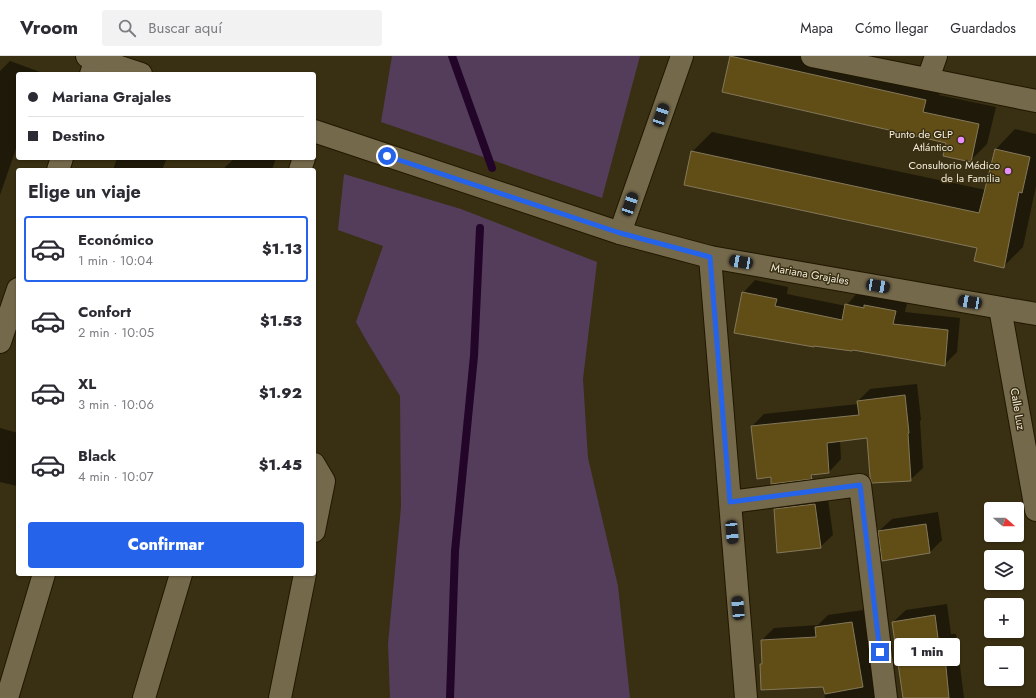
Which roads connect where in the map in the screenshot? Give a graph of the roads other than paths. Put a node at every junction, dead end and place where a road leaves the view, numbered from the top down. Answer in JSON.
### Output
{"nodes":[{"id":1,"x":682,"y":56,"type":"edge"},
{"id":2,"x":812,"y":56,"type":"edge"},
{"id":3,"x":936,"y":56,"type":"edge"},
{"id":4,"x":93,"y":61,"type":"edge"},
{"id":5,"x":134,"y":72,"type":"edge"},
{"id":6,"x":928,"y":79,"type":"junction"},
{"id":7,"x":1036,"y":101,"type":"edge"},
{"id":8,"x":316,"y":132,"type":"edge"},
{"id":9,"x":620,"y":233,"type":"junction"},
{"id":10,"x":710,"y":257,"type":"junction"},
{"id":11,"x":16,"y":298,"type":"edge"},
{"id":12,"x":1000,"y":308,"type":"junction"},
{"id":13,"x":1036,"y":314,"type":"edge"},
{"id":14,"x":8,"y":334,"type":"edge"},
{"id":15,"x":316,"y":467,"type":"edge"},
{"id":16,"x":730,"y":502,"type":"junction"},
{"id":17,"x":1036,"y":510,"type":"edge"},
{"id":18,"x":316,"y":521,"type":"edge"},
{"id":19,"x":43,"y":576,"type":"edge"},
{"id":20,"x":180,"y":576,"type":"edge"},
{"id":21,"x":305,"y":576,"type":"edge"},
{"id":22,"x":8,"y":698,"type":"edge"},
{"id":23,"x":144,"y":698,"type":"edge"},
{"id":24,"x":280,"y":698,"type":"edge"},
{"id":25,"x":746,"y":698,"type":"edge"},
{"id":26,"x":886,"y":698,"type":"edge"}],
"edges":[{"from":1,"to":9,"type":"street"},
{"from":2,"to":6,"type":"street"},
{"from":3,"to":6,"type":"street"},
{"from":4,"to":5,"type":"street"},
{"from":6,"to":7,"type":"street"},
{"from":8,"to":9,"type":"street","name":"Mariana Grajales"},
{"from":9,"to":10,"type":"street","name":"Mariana Grajales"},
{"from":10,"to":12,"type":"street","name":"Mariana Grajales"},
{"from":10,"to":16,"type":"street"},
{"from":11,"to":14,"type":"street"},
{"from":12,"to":13,"type":"street","name":"Mariana Grajales"},
{"from":12,"to":17,"type":"street","name":"Calle Luz"},
{"from":15,"to":18,"type":"street"},
{"from":16,"to":25,"type":"street"},
{"from":16,"to":26,"type":"street"},
{"from":19,"to":22,"type":"street"},
{"from":20,"to":23,"type":"street"},
{"from":21,"to":24,"type":"street"}]}
